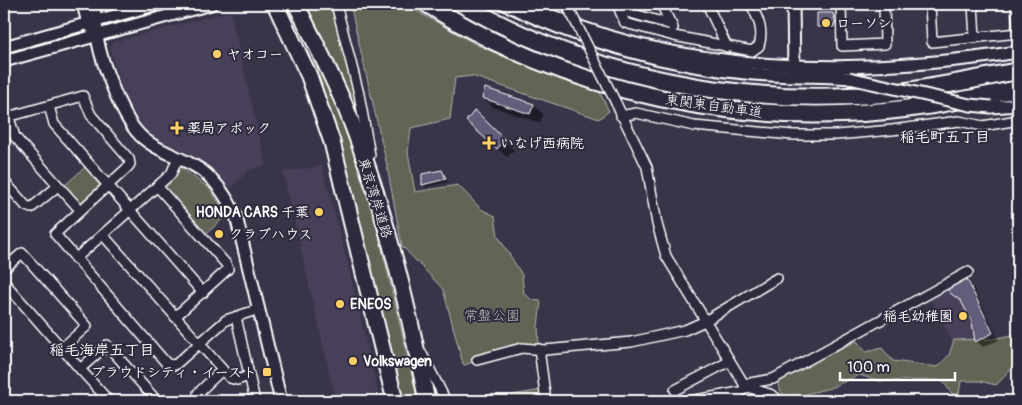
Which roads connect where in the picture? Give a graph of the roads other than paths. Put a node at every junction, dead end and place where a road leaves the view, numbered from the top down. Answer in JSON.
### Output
{"nodes":[{"id":1,"x":83,"y":4,"type":"edge"},
{"id":2,"x":93,"y":4,"type":"edge"},
{"id":3,"x":157,"y":4,"type":"edge"},
{"id":4,"x":211,"y":4,"type":"edge"},
{"id":5,"x":276,"y":4,"type":"edge"},
{"id":6,"x":296,"y":4,"type":"edge"},
{"id":7,"x":336,"y":4,"type":"edge"},
{"id":8,"x":427,"y":4,"type":"edge"},
{"id":9,"x":462,"y":4,"type":"edge"},
{"id":10,"x":505,"y":4,"type":"edge"},
{"id":11,"x":527,"y":4,"type":"edge"},
{"id":12,"x":661,"y":4,"type":"edge"},
{"id":13,"x":707,"y":4,"type":"edge"},
{"id":14,"x":751,"y":4,"type":"edge"},
{"id":15,"x":793,"y":4,"type":"edge"},
{"id":16,"x":840,"y":4,"type":"edge"},
{"id":17,"x":884,"y":4,"type":"edge"},
{"id":18,"x":930,"y":4,"type":"edge"},
{"id":19,"x":973,"y":4,"type":"edge"},
{"id":20,"x":1016,"y":4,"type":"edge"},
{"id":21,"x":567,"y":5,"type":"edge"},
{"id":22,"x":618,"y":7,"type":"edge"},
{"id":23,"x":93,"y":21,"type":"junction"},
{"id":24,"x":672,"y":25,"type":"junction"},
{"id":25,"x":97,"y":35,"type":"junction"},
{"id":26,"x":674,"y":36,"type":"junction"},
{"id":27,"x":976,"y":38,"type":"junction"},
{"id":28,"x":4,"y":47,"type":"edge"},
{"id":29,"x":727,"y":47,"type":"junction"},
{"id":30,"x":1018,"y":52,"type":"edge"},
{"id":31,"x":4,"y":61,"type":"edge"},
{"id":32,"x":794,"y":64,"type":"junction"},
{"id":33,"x":1018,"y":71,"type":"edge"},
{"id":34,"x":793,"y":77,"type":"junction"},
{"id":35,"x":1018,"y":89,"type":"edge"},
{"id":36,"x":1018,"y":105,"type":"edge"},
{"id":37,"x":49,"y":106,"type":"junction"},
{"id":38,"x":1006,"y":106,"type":"junction"},
{"id":39,"x":621,"y":116,"type":"junction"},
{"id":40,"x":6,"y":118,"type":"edge"},
{"id":41,"x":1017,"y":120,"type":"edge"},
{"id":42,"x":178,"y":158,"type":"junction"},
{"id":43,"x":4,"y":181,"type":"edge"},
{"id":44,"x":58,"y":186,"type":"junction"},
{"id":45,"x":107,"y":186,"type":"junction"},
{"id":46,"x":157,"y":186,"type":"junction"},
{"id":47,"x":80,"y":210,"type":"junction"},
{"id":48,"x":130,"y":210,"type":"junction"},
{"id":49,"x":383,"y":222,"type":"junction"},
{"id":50,"x":103,"y":235,"type":"junction"},
{"id":51,"x":74,"y":259,"type":"junction"},
{"id":52,"x":4,"y":269,"type":"edge"},
{"id":53,"x":968,"y":272,"type":"dead end"},
{"id":54,"x":777,"y":278,"type":"dead end"},
{"id":55,"x":4,"y":282,"type":"edge"},
{"id":56,"x":203,"y":293,"type":"junction"},
{"id":57,"x":259,"y":309,"type":"junction"},
{"id":58,"x":176,"y":317,"type":"junction"},
{"id":59,"x":236,"y":317,"type":"junction"},
{"id":60,"x":705,"y":321,"type":"junction"},
{"id":61,"x":414,"y":341,"type":"junction"},
{"id":62,"x":199,"y":344,"type":"junction"},
{"id":63,"x":62,"y":348,"type":"junction"},
{"id":64,"x":539,"y":349,"type":"junction"},
{"id":65,"x":477,"y":360,"type":"dead end"},
{"id":66,"x":730,"y":361,"type":"junction"},
{"id":67,"x":80,"y":368,"type":"junction"},
{"id":68,"x":222,"y":370,"type":"junction"},
{"id":69,"x":249,"y":376,"type":"junction"},
{"id":70,"x":746,"y":386,"type":"junction"},
{"id":71,"x":674,"y":390,"type":"dead end"},
{"id":72,"x":109,"y":401,"type":"edge"},
{"id":73,"x":157,"y":401,"type":"edge"},
{"id":74,"x":204,"y":401,"type":"edge"},
{"id":75,"x":255,"y":401,"type":"edge"},
{"id":76,"x":281,"y":401,"type":"edge"},
{"id":77,"x":395,"y":401,"type":"edge"},
{"id":78,"x":427,"y":401,"type":"edge"},
{"id":79,"x":446,"y":401,"type":"edge"},
{"id":80,"x":546,"y":401,"type":"edge"},
{"id":81,"x":690,"y":401,"type":"edge"},
{"id":82,"x":779,"y":401,"type":"edge"}],
"edges":[{"from":1,"to":23,"type":"street"},
{"from":2,"to":23,"type":"street"},
{"from":3,"to":23,"type":"street"},
{"from":4,"to":25,"type":"street"},
{"from":5,"to":77,"type":"highway","name":"東京湾岸道路"},
{"from":6,"to":49,"type":"highway","name":"東京湾岸道路"},
{"from":7,"to":49,"type":"street"},
{"from":8,"to":35,"type":"highway","name":"東関東自動車道"},
{"from":9,"to":33,"type":"highway","name":"東関東自動車道"},
{"from":10,"to":34,"type":"street"},
{"from":11,"to":32,"type":"street"},
{"from":12,"to":24,"type":"street"},
{"from":13,"to":29,"type":"street"},
{"from":14,"to":29,"type":"street"},
{"from":15,"to":32,"type":"street"},
{"from":16,"to":17,"type":"street"},
{"from":18,"to":27,"type":"street"},
{"from":19,"to":27,"type":"street"},
{"from":20,"to":27,"type":"street"},
{"from":21,"to":39,"type":"street","bridge":true},
{"from":22,"to":24,"type":"street"},
{"from":22,"to":26,"type":"street"},
{"from":23,"to":25,"type":"street"},
{"from":23,"to":28,"type":"street"},
{"from":24,"to":26,"type":"street"},
{"from":25,"to":31,"type":"street"},
{"from":25,"to":42,"type":"street"},
{"from":26,"to":29,"type":"street"},
{"from":30,"to":32,"type":"street"},
{"from":32,"to":34,"type":"street"},
{"from":34,"to":38,"type":"street","bridge":true},
{"from":36,"to":38,"type":"street"},
{"from":37,"to":40,"type":"street"},
{"from":37,"to":45,"type":"street"},
{"from":37,"to":45,"type":"street"},
{"from":38,"to":41,"type":"street"},
{"from":39,"to":41,"type":"street"},
{"from":39,"to":60,"type":"street"},
{"from":40,"to":44,"type":"street"},
{"from":42,"to":46,"type":"street"},
{"from":42,"to":57,"type":"street"},
{"from":43,"to":44,"type":"street"},
{"from":44,"to":47,"type":"street"},
{"from":45,"to":47,"type":"street"},
{"from":45,"to":48,"type":"street"},
{"from":46,"to":48,"type":"street"},
{"from":46,"to":56,"type":"street"},
{"from":47,"to":51,"type":"street"},
{"from":48,"to":50,"type":"street"},
{"from":48,"to":56,"type":"street"},
{"from":49,"to":61,"type":"highway","name":"東京湾岸道路"},
{"from":50,"to":51,"type":"street"},
{"from":50,"to":58,"type":"street"},
{"from":51,"to":62,"type":"street"},
{"from":52,"to":63,"type":"street"},
{"from":53,"to":70,"type":"street"},
{"from":54,"to":60,"type":"street"},
{"from":55,"to":63,"type":"street"},
{"from":56,"to":58,"type":"street"},
{"from":57,"to":59,"type":"street"},
{"from":57,"to":76,"type":"street"},
{"from":58,"to":62,"type":"street"},
{"from":59,"to":62,"type":"street"},
{"from":59,"to":69,"type":"street"},
{"from":60,"to":64,"type":"street"},
{"from":60,"to":66,"type":"street"},
{"from":61,"to":78,"type":"highway","name":"東京湾岸道路"},
{"from":61,"to":79,"type":"street"},
{"from":62,"to":68,"type":"street"},
{"from":63,"to":67,"type":"street"},
{"from":64,"to":65,"type":"street"},
{"from":64,"to":80,"type":"street"},
{"from":66,"to":70,"type":"street"},
{"from":66,"to":71,"type":"street"},
{"from":67,"to":72,"type":"street"},
{"from":67,"to":73,"type":"street"},
{"from":68,"to":69,"type":"street"},
{"from":68,"to":74,"type":"street"},
{"from":69,"to":75,"type":"street"},
{"from":70,"to":81,"type":"street"},
{"from":70,"to":82,"type":"street"}]}
